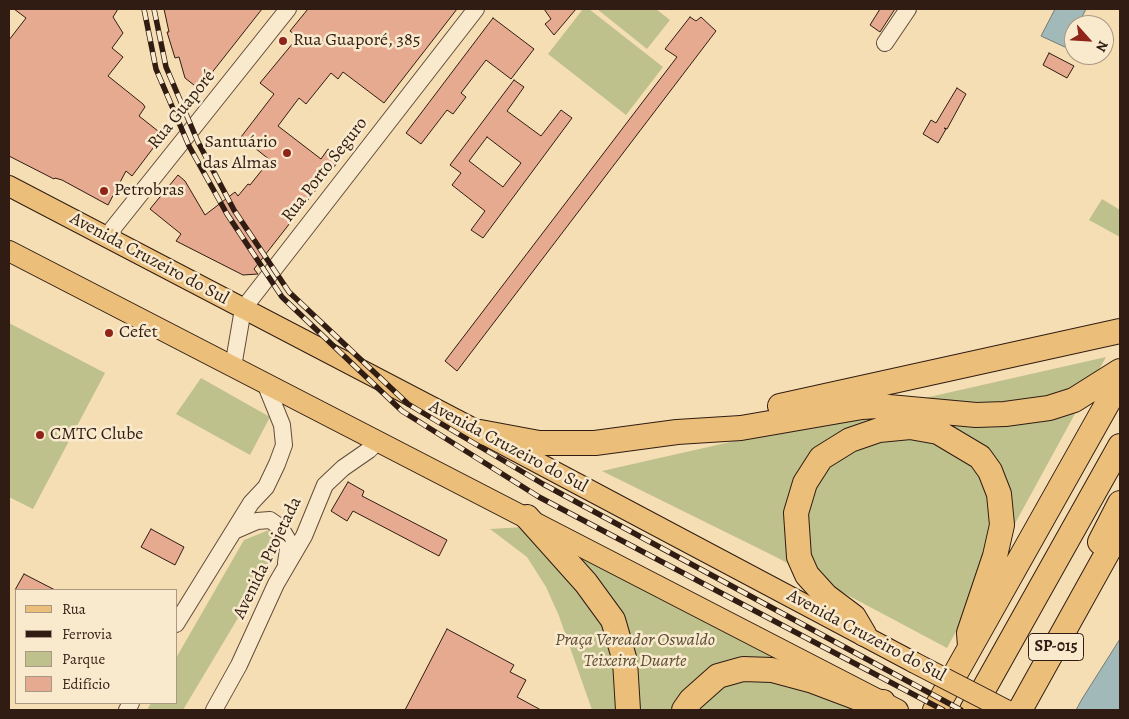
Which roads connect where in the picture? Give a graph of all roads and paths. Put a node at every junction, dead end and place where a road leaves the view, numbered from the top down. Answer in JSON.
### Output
{"nodes":[{"id":1,"x":288,"y":9,"type":"edge"},
{"id":2,"x":476,"y":9,"type":"edge"},
{"id":3,"x":908,"y":9,"type":"edge"},
{"id":4,"x":885,"y":43,"type":"dead end"},
{"id":5,"x":9,"y":186,"type":"edge"},
{"id":6,"x":9,"y":202,"type":"edge"},
{"id":7,"x":48,"y":207,"type":"junction"},
{"id":8,"x":106,"y":237,"type":"junction"},
{"id":9,"x":9,"y":251,"type":"edge"},
{"id":10,"x":243,"y":308,"type":"junction"},
{"id":11,"x":1120,"y":330,"type":"edge"},
{"id":12,"x":233,"y":367,"type":"junction"},
{"id":13,"x":1120,"y":371,"type":"edge"},
{"id":14,"x":1120,"y":381,"type":"edge"},
{"id":15,"x":265,"y":383,"type":"junction"},
{"id":16,"x":480,"y":432,"type":"junction"},
{"id":17,"x":677,"y":432,"type":"junction"},
{"id":18,"x":378,"y":441,"type":"junction"},
{"id":19,"x":1120,"y":446,"type":"edge"},
{"id":20,"x":1120,"y":503,"type":"edge"},
{"id":21,"x":527,"y":517,"type":"junction"},
{"id":22,"x":1120,"y":530,"type":"edge"},
{"id":23,"x":233,"y":531,"type":"junction"},
{"id":24,"x":286,"y":565,"type":"junction"},
{"id":25,"x":1075,"y":611,"type":"junction"},
{"id":26,"x":178,"y":621,"type":"edge"},
{"id":27,"x":864,"y":634,"type":"junction"},
{"id":28,"x":970,"y":646,"type":"junction"},
{"id":29,"x":892,"y":707,"type":"edge"},
{"id":30,"x":214,"y":710,"type":"edge"},
{"id":31,"x":628,"y":710,"type":"edge"},
{"id":32,"x":684,"y":710,"type":"edge"},
{"id":33,"x":935,"y":710,"type":"edge"},
{"id":34,"x":972,"y":710,"type":"edge"},
{"id":35,"x":1006,"y":710,"type":"edge"},
{"id":36,"x":1020,"y":710,"type":"edge"}],
"edges":[{"from":1,"to":8,"type":"street","name":"Rua Guaporé"},
{"from":2,"to":10,"type":"street","name":"Rua Porto Seguro"},
{"from":3,"to":4,"type":"street"},
{"from":5,"to":7,"type":"main road","name":"Avenida Cruzeiro do Sul"},
{"from":6,"to":7,"type":"main road"},
{"from":7,"to":8,"type":"main road","name":"Avenida Cruzeiro do Sul"},
{"from":8,"to":10,"type":"main road","name":"Avenida Cruzeiro do Sul"},
{"from":9,"to":12,"type":"main road"},
{"from":10,"to":12,"type":"street","name":"Rua Porto Seguro"},
{"from":10,"to":16,"type":"main road","name":"Avenida Cruzeiro do Sul"},
{"from":11,"to":17,"type":"highway"},
{"from":12,"to":15,"type":"main road"},
{"from":13,"to":17,"type":"highway"},
{"from":14,"to":28,"type":"highway"},
{"from":15,"to":18,"type":"main road"},
{"from":15,"to":23,"type":"street","name":"Avenida Projetada"},
{"from":16,"to":17,"type":"highway"},
{"from":16,"to":27,"type":"main road","name":"Avenida Cruzeiro do Sul"},
{"from":18,"to":21,"type":"main road"},
{"from":18,"to":24,"type":"street","name":"Avenida Projetada"},
{"from":19,"to":34,"type":"highway"},
{"from":20,"to":25,"type":"highway"},
{"from":21,"to":29,"type":"main road"},
{"from":21,"to":31,"type":"highway"},
{"from":22,"to":25,"type":"highway","number":"SP-015"},
{"from":23,"to":24,"type":"street"},
{"from":23,"to":26,"type":"street","name":"Avenida Projetada"},
{"from":24,"to":30,"type":"street","name":"Avenida Projetada"},
{"from":25,"to":36,"type":"highway","number":"SP-015"},
{"from":27,"to":28,"type":"highway"},
{"from":27,"to":35,"type":"main road","name":"Avenida Cruzeiro do Sul","bridge":true},
{"from":28,"to":33,"type":"highway"},
{"from":29,"to":32,"type":"highway"}]}
